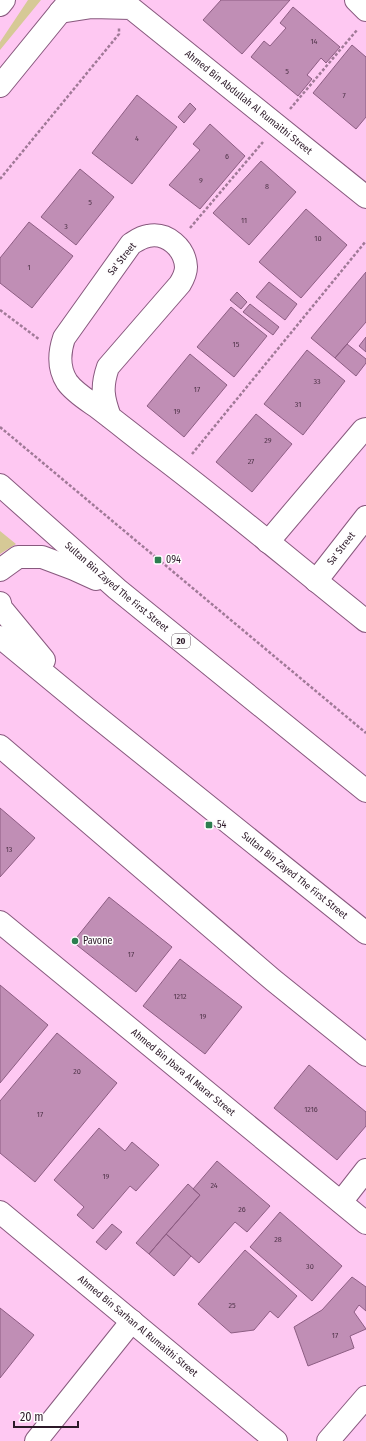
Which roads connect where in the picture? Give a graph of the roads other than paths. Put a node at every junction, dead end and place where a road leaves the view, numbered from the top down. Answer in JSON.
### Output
{"nodes":[{"id":1,"x":4,"y":0,"type":"edge"},
{"id":2,"x":356,"y":0,"type":"edge"},
{"id":3,"x":0,"y":5,"type":"edge"},
{"id":4,"x":65,"y":6,"type":"edge"},
{"id":5,"x":366,"y":10,"type":"edge"},
{"id":6,"x":126,"y":11,"type":"edge"},
{"id":7,"x":0,"y":86,"type":"edge"},
{"id":8,"x":366,"y":197,"type":"edge"},
{"id":9,"x":110,"y":417,"type":"junction"},
{"id":10,"x":366,"y":429,"type":"edge"},
{"id":11,"x":0,"y":485,"type":"edge"},
{"id":12,"x":366,"y":517,"type":"edge"},
{"id":13,"x":268,"y":542,"type":"junction"},
{"id":14,"x":0,"y":570,"type":"edge"},
{"id":15,"x":316,"y":581,"type":"junction"},
{"id":16,"x":117,"y":589,"type":"junction"},
{"id":17,"x":0,"y":603,"type":"edge"},
{"id":18,"x":366,"y":621,"type":"edge"},
{"id":19,"x":0,"y":637,"type":"edge"},
{"id":20,"x":86,"y":708,"type":"junction"},
{"id":21,"x":0,"y":746,"type":"edge"},
{"id":22,"x":366,"y":790,"type":"edge"},
{"id":23,"x":0,"y":922,"type":"edge"},
{"id":24,"x":366,"y":933,"type":"edge"},
{"id":25,"x":366,"y":1055,"type":"edge"},
{"id":26,"x":366,"y":1170,"type":"edge"},
{"id":27,"x":341,"y":1202,"type":"junction"},
{"id":28,"x":0,"y":1212,"type":"edge"},
{"id":29,"x":366,"y":1223,"type":"edge"},
{"id":30,"x":132,"y":1322,"type":"junction"},
{"id":31,"x":366,"y":1397,"type":"edge"},
{"id":32,"x":36,"y":1441,"type":"edge"},
{"id":33,"x":276,"y":1441,"type":"edge"},
{"id":34,"x":328,"y":1441,"type":"edge"}],
"edges":[{"from":1,"to":3,"type":"street"},
{"from":2,"to":5,"type":"street"},
{"from":4,"to":6,"type":"street"},
{"from":4,"to":7,"type":"street"},
{"from":6,"to":8,"type":"street","name":"Ahmed Bin Abdullah Al Rumaithi Street"},
{"from":9,"to":9,"type":"street","name":"Sa' Street"},
{"from":9,"to":13,"type":"street","name":"Sa' Street"},
{"from":10,"to":13,"type":"street"},
{"from":11,"to":16,"type":"street","name":"Sultan Bin Zayed The First Street","number":"20"},
{"from":12,"to":15,"type":"street","name":"Sa' Street"},
{"from":13,"to":15,"type":"street","name":"Sa' Street"},
{"from":14,"to":16,"type":"street"},
{"from":15,"to":18,"type":"street","name":"Sa' Street"},
{"from":16,"to":22,"type":"street","name":"Sultan Bin Zayed The First Street","number":"20"},
{"from":17,"to":20,"type":"street"},
{"from":19,"to":20,"type":"street","name":"Sultan Bin Zayed The First Street"},
{"from":20,"to":24,"type":"street","name":"Sultan Bin Zayed The First Street"},
{"from":21,"to":25,"type":"street"},
{"from":23,"to":27,"type":"street","name":"Ahmed Bin Jbara Al Marar Street"},
{"from":26,"to":27,"type":"street"},
{"from":27,"to":29,"type":"street","name":"Ahmed Bin Jbara Al Marar Street"},
{"from":28,"to":30,"type":"street","name":"Ahmed Bin Sarhan Al Rumaithi Street"},
{"from":30,"to":32,"type":"street"},
{"from":30,"to":33,"type":"street","name":"Ahmed Bin Sarhan Al Rumaithi Street"},
{"from":31,"to":34,"type":"street"}]}
